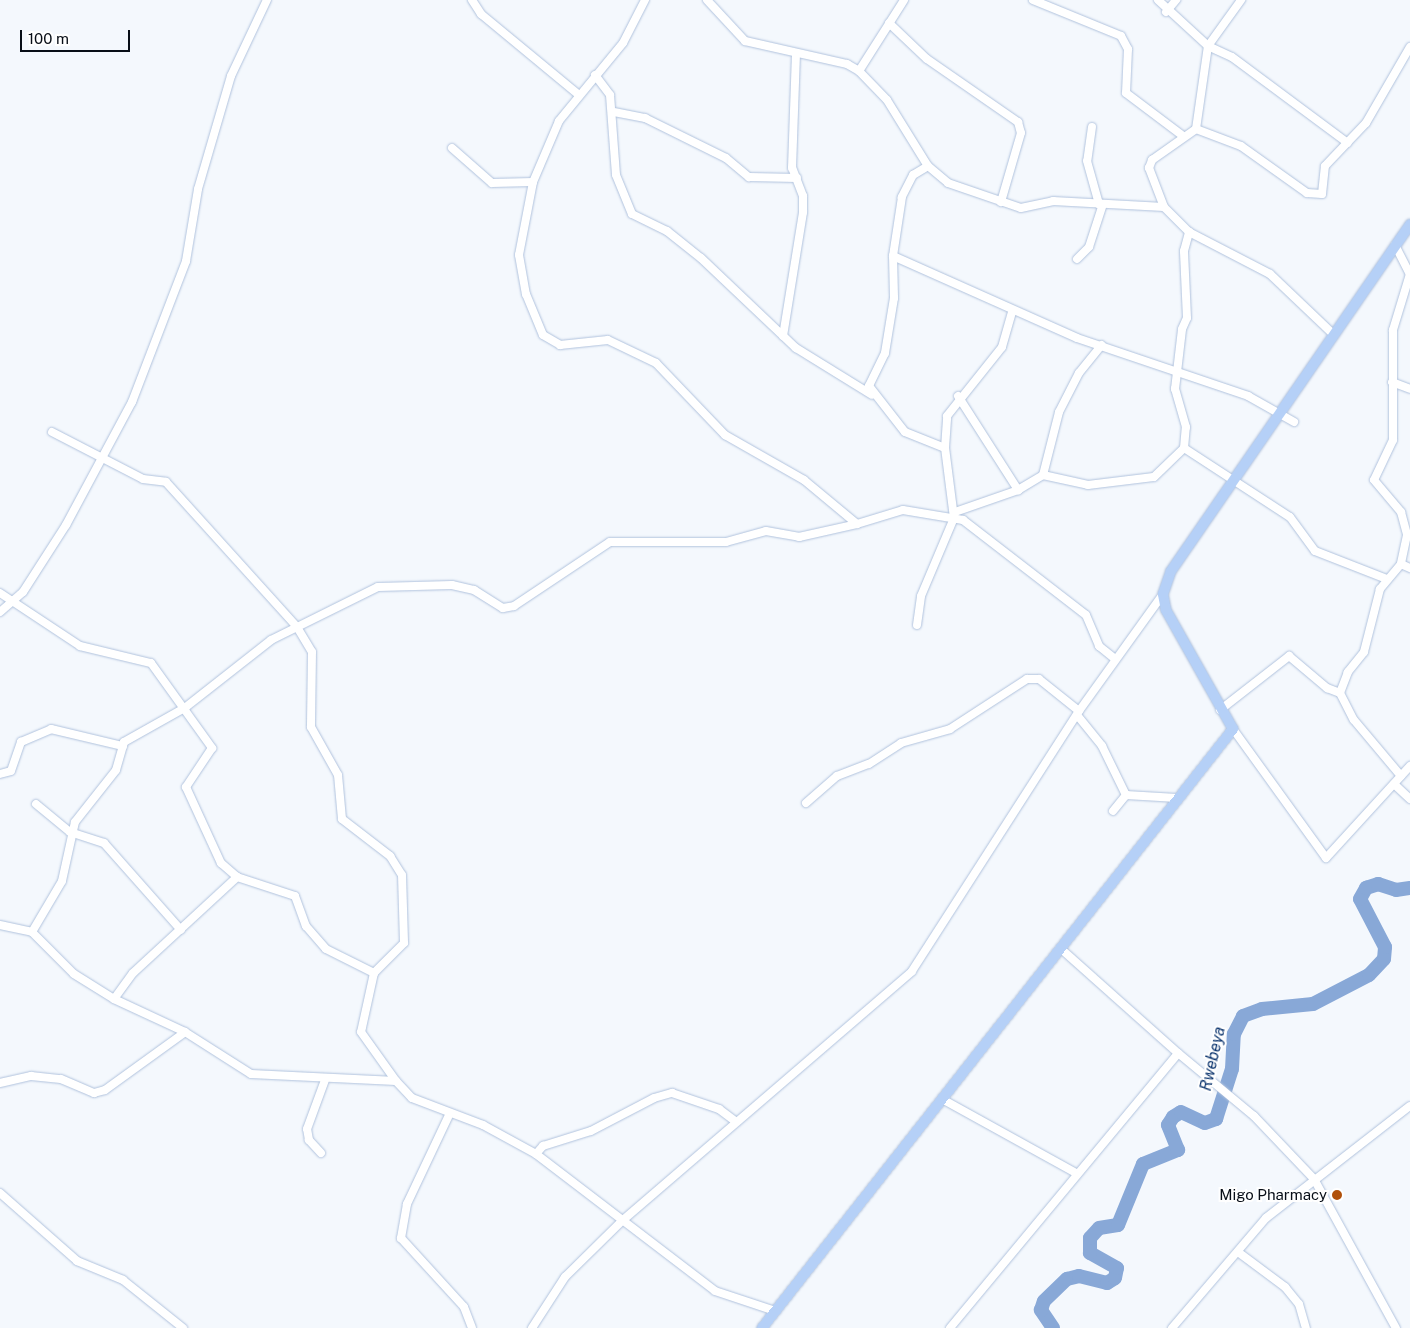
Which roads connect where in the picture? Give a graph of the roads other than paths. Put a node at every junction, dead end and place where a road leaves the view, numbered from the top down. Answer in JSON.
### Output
{"nodes":[{"id":1,"x":267,"y":0,"type":"edge"},
{"id":2,"x":472,"y":0,"type":"edge"},
{"id":3,"x":645,"y":0,"type":"edge"},
{"id":4,"x":707,"y":0,"type":"edge"},
{"id":5,"x":904,"y":0,"type":"edge"},
{"id":6,"x":1033,"y":0,"type":"edge"},
{"id":7,"x":1158,"y":0,"type":"edge"},
{"id":8,"x":1176,"y":0,"type":"edge"},
{"id":9,"x":1241,"y":0,"type":"edge"},
{"id":10,"x":1166,"y":12,"type":"junction"},
{"id":11,"x":889,"y":23,"type":"junction"},
{"id":12,"x":1208,"y":46,"type":"junction"},
{"id":13,"x":1410,"y":47,"type":"edge"},
{"id":14,"x":796,"y":53,"type":"junction"},
{"id":15,"x":859,"y":71,"type":"junction"},
{"id":16,"x":595,"y":75,"type":"junction"},
{"id":17,"x":579,"y":95,"type":"junction"},
{"id":18,"x":614,"y":112,"type":"junction"},
{"id":19,"x":1092,"y":127,"type":"dead end"},
{"id":20,"x":1196,"y":129,"type":"junction"},
{"id":21,"x":1183,"y":136,"type":"junction"},
{"id":22,"x":1348,"y":143,"type":"junction"},
{"id":23,"x":452,"y":148,"type":"dead end"},
{"id":24,"x":928,"y":166,"type":"junction"},
{"id":25,"x":797,"y":178,"type":"junction"},
{"id":26,"x":533,"y":182,"type":"junction"},
{"id":27,"x":1001,"y":202,"type":"junction"},
{"id":28,"x":1101,"y":204,"type":"junction"},
{"id":29,"x":1164,"y":207,"type":"junction"},
{"id":30,"x":1410,"y":225,"type":"edge"},
{"id":31,"x":1188,"y":232,"type":"junction"},
{"id":32,"x":1395,"y":246,"type":"junction"},
{"id":33,"x":893,"y":256,"type":"junction"},
{"id":34,"x":1077,"y":258,"type":"dead end"},
{"id":35,"x":1012,"y":311,"type":"junction"},
{"id":36,"x":1333,"y":334,"type":"junction"},
{"id":37,"x":783,"y":336,"type":"junction"},
{"id":38,"x":1102,"y":345,"type":"junction"},
{"id":39,"x":1177,"y":371,"type":"junction"},
{"id":40,"x":1392,"y":382,"type":"junction"},
{"id":41,"x":1410,"y":389,"type":"edge"},
{"id":42,"x":872,"y":395,"type":"junction"},
{"id":43,"x":958,"y":396,"type":"junction"},
{"id":44,"x":1280,"y":413,"type":"junction"},
{"id":45,"x":1294,"y":422,"type":"dead end"},
{"id":46,"x":52,"y":432,"type":"dead end"},
{"id":47,"x":945,"y":448,"type":"junction"},
{"id":48,"x":1184,"y":448,"type":"junction"},
{"id":49,"x":100,"y":458,"type":"junction"},
{"id":50,"x":1043,"y":476,"type":"junction"},
{"id":51,"x":1233,"y":480,"type":"junction"},
{"id":52,"x":1018,"y":490,"type":"junction"},
{"id":53,"x":955,"y":515,"type":"junction"},
{"id":54,"x":857,"y":524,"type":"junction"},
{"id":55,"x":1401,"y":564,"type":"junction"},
{"id":56,"x":1410,"y":568,"type":"edge"},
{"id":57,"x":1387,"y":579,"type":"junction"},
{"id":58,"x":0,"y":593,"type":"edge"},
{"id":59,"x":1163,"y":594,"type":"junction"},
{"id":60,"x":12,"y":604,"type":"junction"},
{"id":61,"x":0,"y":612,"type":"edge"},
{"id":62,"x":918,"y":625,"type":"dead end"},
{"id":63,"x":297,"y":627,"type":"junction"},
{"id":64,"x":1115,"y":659,"type":"junction"},
{"id":65,"x":1340,"y":693,"type":"junction"},
{"id":66,"x":186,"y":707,"type":"junction"},
{"id":67,"x":1220,"y":710,"type":"junction"},
{"id":68,"x":1078,"y":713,"type":"junction"},
{"id":69,"x":1232,"y":728,"type":"junction"},
{"id":70,"x":123,"y":746,"type":"junction"},
{"id":71,"x":1410,"y":766,"type":"edge"},
{"id":72,"x":0,"y":774,"type":"edge"},
{"id":73,"x":1401,"y":776,"type":"junction"},
{"id":74,"x":1394,"y":784,"type":"junction"},
{"id":75,"x":1126,"y":795,"type":"junction"},
{"id":76,"x":1178,"y":798,"type":"junction"},
{"id":77,"x":1410,"y":799,"type":"edge"},
{"id":78,"x":806,"y":803,"type":"dead end"},
{"id":79,"x":36,"y":804,"type":"dead end"},
{"id":80,"x":1113,"y":811,"type":"dead end"},
{"id":81,"x":70,"y":832,"type":"junction"},
{"id":82,"x":236,"y":877,"type":"junction"},
{"id":83,"x":0,"y":925,"type":"edge"},
{"id":84,"x":181,"y":930,"type":"junction"},
{"id":85,"x":32,"y":932,"type":"junction"},
{"id":86,"x":1060,"y":948,"type":"junction"},
{"id":87,"x":374,"y":973,"type":"junction"},
{"id":88,"x":114,"y":999,"type":"junction"},
{"id":89,"x":185,"y":1032,"type":"junction"},
{"id":90,"x":1178,"y":1053,"type":"junction"},
{"id":91,"x":325,"y":1080,"type":"junction"},
{"id":92,"x":396,"y":1081,"type":"junction"},
{"id":93,"x":0,"y":1083,"type":"edge"},
{"id":94,"x":942,"y":1099,"type":"junction"},
{"id":95,"x":1410,"y":1106,"type":"edge"},
{"id":96,"x":450,"y":1113,"type":"junction"},
{"id":97,"x":735,"y":1121,"type":"junction"},
{"id":98,"x":321,"y":1153,"type":"dead end"},
{"id":99,"x":536,"y":1154,"type":"junction"},
{"id":100,"x":1076,"y":1173,"type":"junction"},
{"id":101,"x":1314,"y":1179,"type":"junction"},
{"id":102,"x":0,"y":1193,"type":"edge"},
{"id":103,"x":623,"y":1220,"type":"junction"},
{"id":104,"x":1238,"y":1252,"type":"junction"},
{"id":105,"x":775,"y":1311,"type":"junction"},
{"id":106,"x":183,"y":1328,"type":"edge"},
{"id":107,"x":472,"y":1328,"type":"edge"},
{"id":108,"x":532,"y":1328,"type":"edge"},
{"id":109,"x":762,"y":1328,"type":"edge"},
{"id":110,"x":950,"y":1328,"type":"edge"},
{"id":111,"x":1172,"y":1328,"type":"edge"},
{"id":112,"x":1306,"y":1328,"type":"edge"},
{"id":113,"x":1396,"y":1328,"type":"edge"}],
"edges":[{"from":1,"to":49,"type":"street"},
{"from":2,"to":17,"type":"street"},
{"from":3,"to":16,"type":"street"},
{"from":4,"to":14,"type":"street"},
{"from":5,"to":11,"type":"street"},
{"from":6,"to":21,"type":"street"},
{"from":7,"to":10,"type":"street"},
{"from":8,"to":10,"type":"street"},
{"from":9,"to":12,"type":"street"},
{"from":10,"to":12,"type":"street"},
{"from":11,"to":15,"type":"street"},
{"from":11,"to":27,"type":"street"},
{"from":12,"to":20,"type":"street"},
{"from":12,"to":22,"type":"street"},
{"from":13,"to":22,"type":"street"},
{"from":14,"to":15,"type":"street"},
{"from":14,"to":25,"type":"street"},
{"from":15,"to":24,"type":"street"},
{"from":16,"to":17,"type":"street"},
{"from":16,"to":18,"type":"street"},
{"from":17,"to":26,"type":"street"},
{"from":18,"to":25,"type":"street"},
{"from":18,"to":37,"type":"street"},
{"from":19,"to":28,"type":"street"},
{"from":20,"to":21,"type":"street"},
{"from":20,"to":22,"type":"street"},
{"from":21,"to":29,"type":"street"},
{"from":23,"to":26,"type":"street"},
{"from":24,"to":27,"type":"street"},
{"from":24,"to":33,"type":"street"},
{"from":25,"to":37,"type":"street"},
{"from":26,"to":54,"type":"street"},
{"from":27,"to":28,"type":"street"},
{"from":28,"to":29,"type":"street"},
{"from":28,"to":34,"type":"street"},
{"from":29,"to":31,"type":"street"},
{"from":30,"to":32,"type":"main road"},
{"from":31,"to":36,"type":"street"},
{"from":31,"to":39,"type":"street"},
{"from":32,"to":36,"type":"main road"},
{"from":32,"to":40,"type":"street"},
{"from":33,"to":35,"type":"street"},
{"from":33,"to":42,"type":"street"},
{"from":35,"to":38,"type":"street"},
{"from":35,"to":43,"type":"street"},
{"from":36,"to":44,"type":"main road"},
{"from":37,"to":42,"type":"street"},
{"from":38,"to":39,"type":"street"},
{"from":38,"to":50,"type":"street"},
{"from":39,"to":44,"type":"street"},
{"from":39,"to":48,"type":"street"},
{"from":40,"to":41,"type":"street"},
{"from":40,"to":55,"type":"street"},
{"from":42,"to":47,"type":"street"},
{"from":43,"to":47,"type":"street"},
{"from":43,"to":52,"type":"street"},
{"from":44,"to":45,"type":"street"},
{"from":44,"to":51,"type":"main road"},
{"from":46,"to":49,"type":"street"},
{"from":47,"to":53,"type":"street"},
{"from":48,"to":50,"type":"street"},
{"from":48,"to":51,"type":"street"},
{"from":49,"to":60,"type":"street"},
{"from":49,"to":63,"type":"street"},
{"from":50,"to":52,"type":"street"},
{"from":51,"to":57,"type":"street"},
{"from":51,"to":59,"type":"main road"},
{"from":52,"to":53,"type":"street"},
{"from":53,"to":54,"type":"street"},
{"from":53,"to":62,"type":"street"},
{"from":53,"to":64,"type":"street"},
{"from":54,"to":63,"type":"street"},
{"from":55,"to":56,"type":"street"},
{"from":55,"to":57,"type":"street"},
{"from":57,"to":65,"type":"street"},
{"from":58,"to":60,"type":"street"},
{"from":59,"to":64,"type":"street"},
{"from":59,"to":67,"type":"main road"},
{"from":60,"to":61,"type":"street"},
{"from":60,"to":66,"type":"street"},
{"from":63,"to":66,"type":"street"},
{"from":63,"to":87,"type":"street"},
{"from":64,"to":68,"type":"street"},
{"from":65,"to":67,"type":"street"},
{"from":65,"to":73,"type":"street"},
{"from":66,"to":70,"type":"street"},
{"from":66,"to":82,"type":"street"},
{"from":67,"to":69,"type":"main road"},
{"from":68,"to":75,"type":"street"},
{"from":68,"to":78,"type":"street"},
{"from":68,"to":97,"type":"street"},
{"from":69,"to":74,"type":"street"},
{"from":69,"to":76,"type":"main road"},
{"from":70,"to":72,"type":"street"},
{"from":70,"to":81,"type":"street"},
{"from":71,"to":73,"type":"street"},
{"from":73,"to":74,"type":"street"},
{"from":74,"to":77,"type":"street"},
{"from":75,"to":76,"type":"street"},
{"from":75,"to":80,"type":"street"},
{"from":76,"to":86,"type":"main road"},
{"from":79,"to":81,"type":"street"},
{"from":81,"to":84,"type":"street"},
{"from":81,"to":85,"type":"street"},
{"from":82,"to":84,"type":"street"},
{"from":82,"to":87,"type":"street"},
{"from":83,"to":85,"type":"street"},
{"from":84,"to":88,"type":"street"},
{"from":85,"to":88,"type":"street"},
{"from":86,"to":90,"type":"street"},
{"from":86,"to":94,"type":"main road"},
{"from":87,"to":92,"type":"street"},
{"from":88,"to":89,"type":"street"},
{"from":89,"to":91,"type":"street"},
{"from":89,"to":93,"type":"street"},
{"from":90,"to":100,"type":"street"},
{"from":90,"to":101,"type":"street"},
{"from":91,"to":92,"type":"street"},
{"from":91,"to":98,"type":"street"},
{"from":92,"to":96,"type":"street"},
{"from":94,"to":100,"type":"street"},
{"from":94,"to":105,"type":"main road"},
{"from":95,"to":101,"type":"street"},
{"from":96,"to":99,"type":"street"},
{"from":96,"to":107,"type":"street"},
{"from":97,"to":99,"type":"street"},
{"from":97,"to":103,"type":"street"},
{"from":99,"to":103,"type":"street"},
{"from":100,"to":110,"type":"street"},
{"from":101,"to":104,"type":"street"},
{"from":101,"to":113,"type":"street"},
{"from":102,"to":106,"type":"street"},
{"from":103,"to":105,"type":"street"},
{"from":103,"to":108,"type":"street"},
{"from":104,"to":111,"type":"street"},
{"from":104,"to":112,"type":"street"},
{"from":105,"to":109,"type":"main road"}]}
